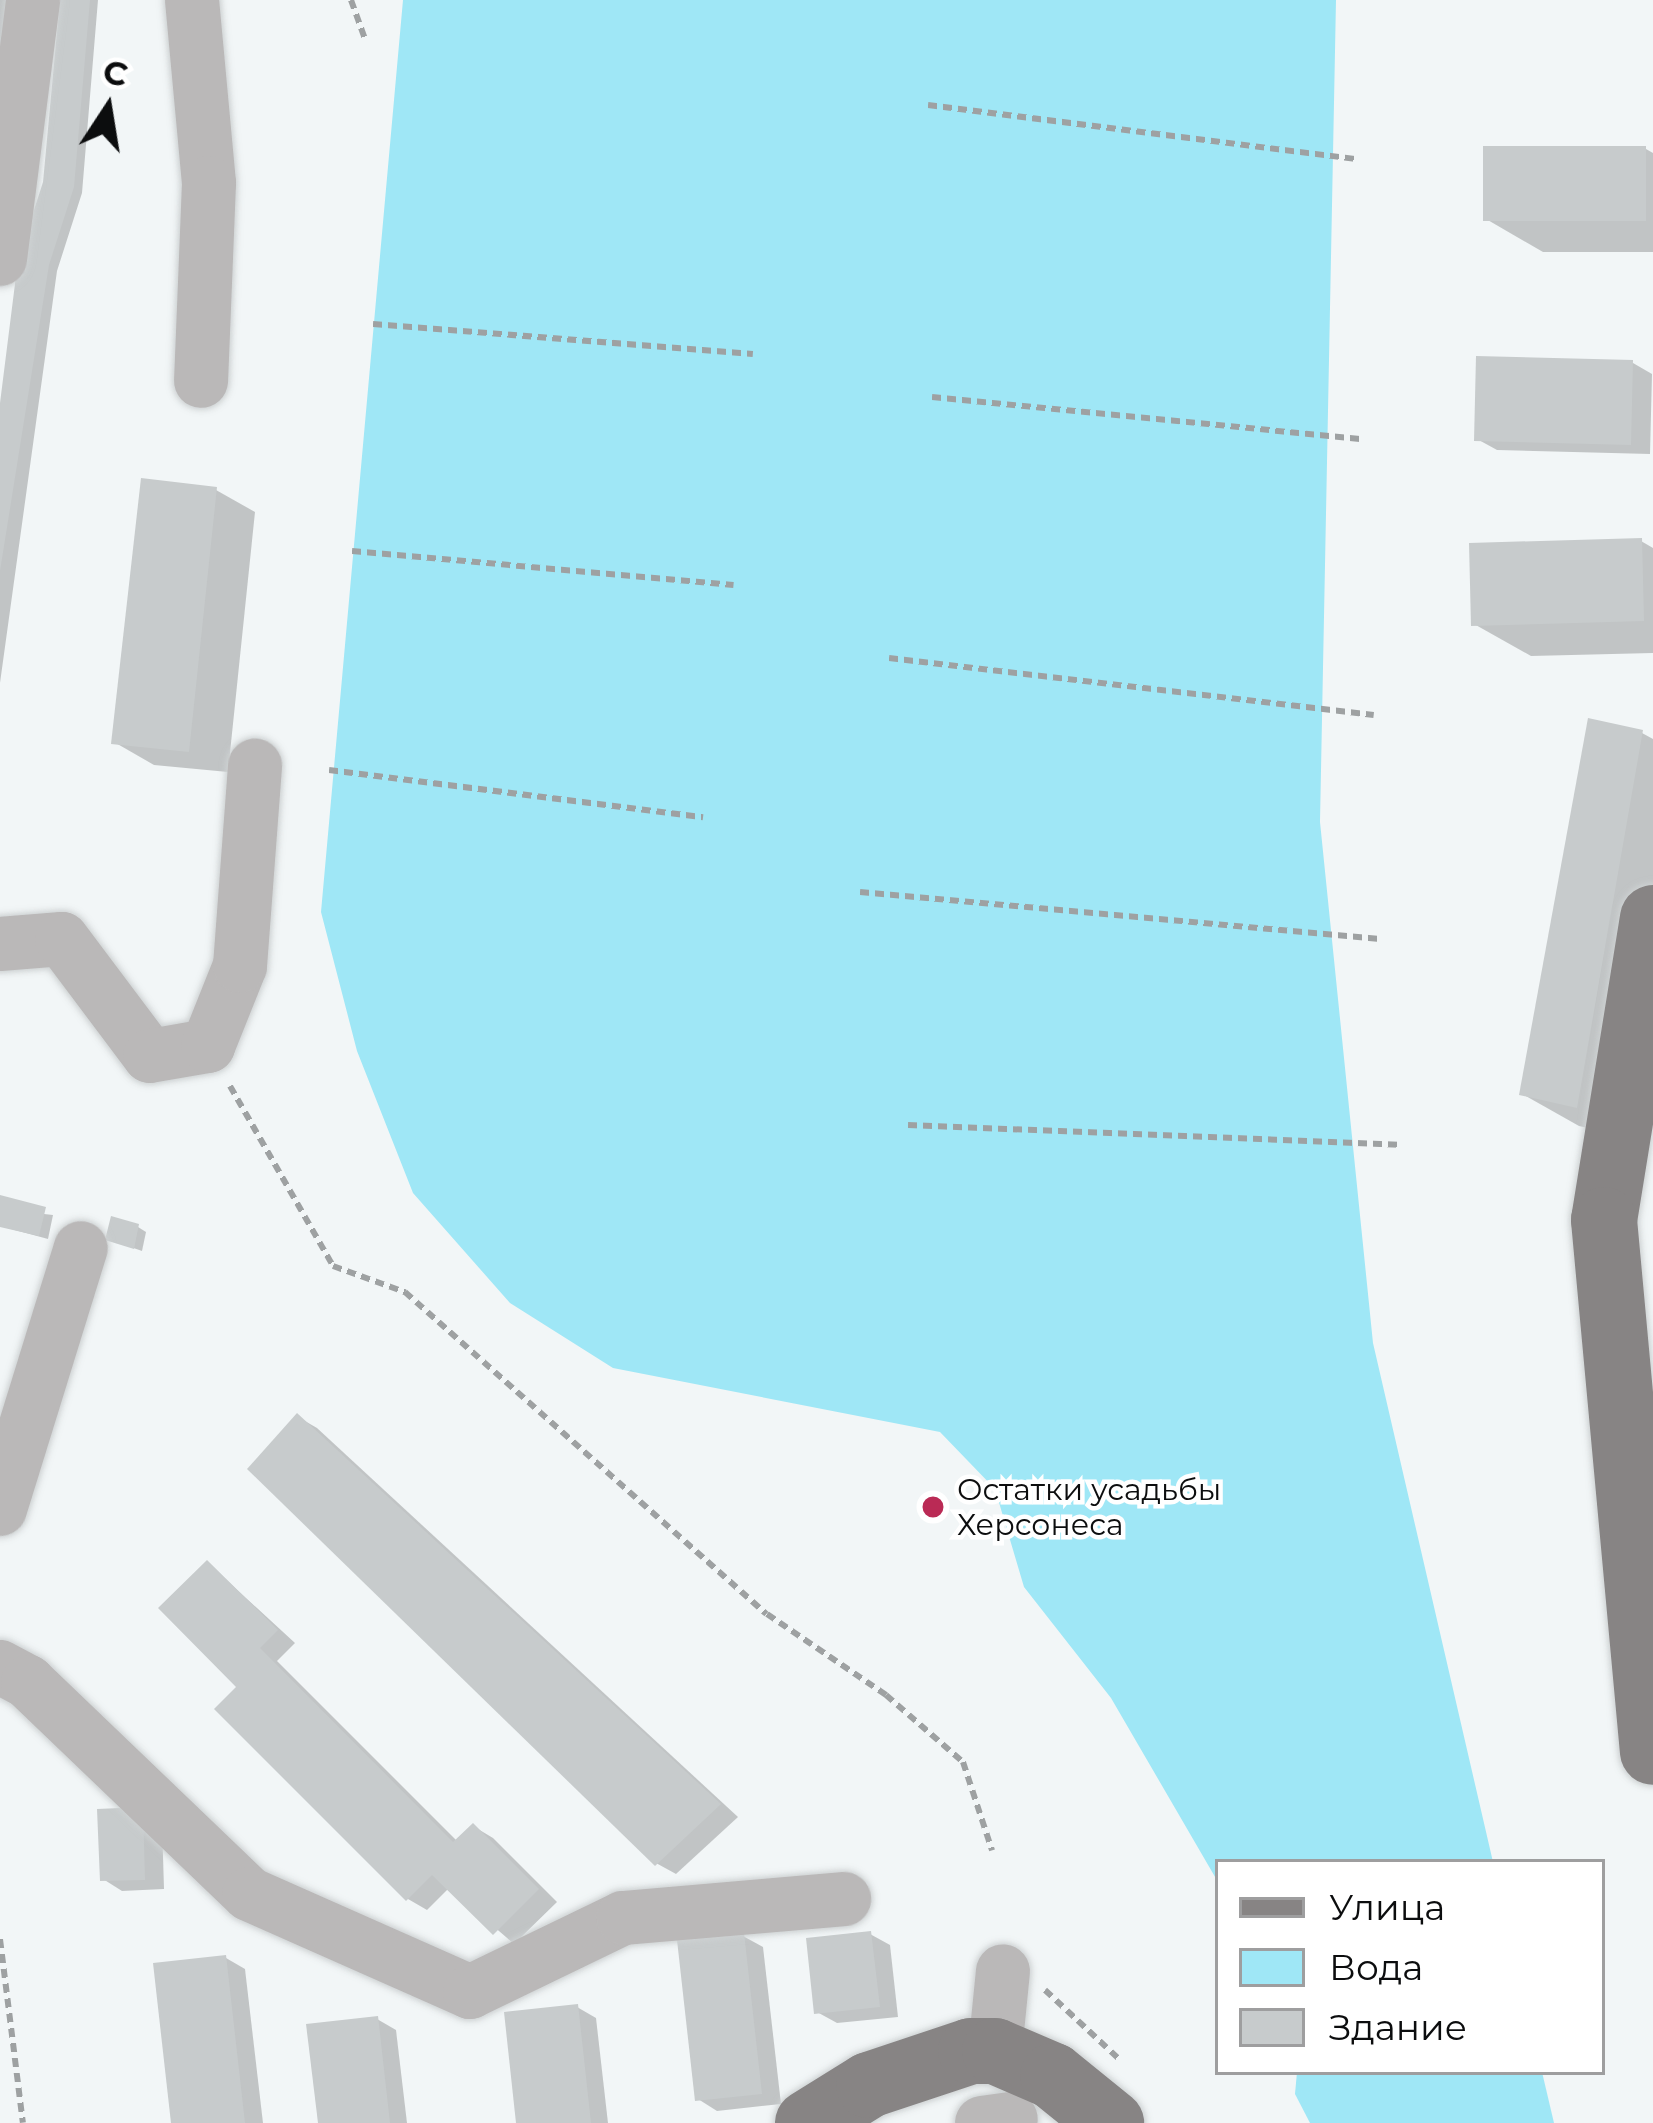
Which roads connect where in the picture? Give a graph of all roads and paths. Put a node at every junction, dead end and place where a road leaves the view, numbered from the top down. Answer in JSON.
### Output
{"nodes":[{"id":1,"x":33,"y":0,"type":"edge"},
{"id":2,"x":192,"y":0,"type":"edge"},
{"id":3,"x":351,"y":0,"type":"edge"},
{"id":4,"x":365,"y":39,"type":"dead end"},
{"id":5,"x":928,"y":105,"type":"dead end"},
{"id":6,"x":1357,"y":159,"type":"dead end"},
{"id":7,"x":0,"y":259,"type":"edge"},
{"id":8,"x":373,"y":324,"type":"dead end"},
{"id":9,"x":752,"y":354,"type":"dead end"},
{"id":10,"x":201,"y":381,"type":"dead end"},
{"id":11,"x":932,"y":397,"type":"dead end"},
{"id":12,"x":1360,"y":439,"type":"dead end"},
{"id":13,"x":352,"y":551,"type":"dead end"},
{"id":14,"x":733,"y":585,"type":"dead end"},
{"id":15,"x":890,"y":658,"type":"dead end"},
{"id":16,"x":1374,"y":715,"type":"dead end"},
{"id":17,"x":255,"y":766,"type":"dead end"},
{"id":18,"x":329,"y":770,"type":"dead end"},
{"id":19,"x":703,"y":817,"type":"dead end"},
{"id":20,"x":860,"y":892,"type":"dead end"},
{"id":21,"x":1653,"y":918,"type":"edge"},
{"id":22,"x":1380,"y":939,"type":"dead end"},
{"id":23,"x":0,"y":944,"type":"edge"},
{"id":24,"x":208,"y":1046,"type":"junction"},
{"id":25,"x":908,"y":1125,"type":"dead end"},
{"id":26,"x":1399,"y":1145,"type":"dead end"},
{"id":27,"x":81,"y":1248,"type":"dead end"},
{"id":28,"x":0,"y":1509,"type":"edge"},
{"id":29,"x":0,"y":1667,"type":"edge"},
{"id":30,"x":1653,"y":1752,"type":"edge"},
{"id":31,"x":992,"y":1850,"type":"dead end"},
{"id":32,"x":844,"y":1900,"type":"dead end"},
{"id":33,"x":0,"y":1940,"type":"edge"},
{"id":34,"x":1003,"y":1971,"type":"joint"},
{"id":35,"x":995,"y":2051,"type":"junction"},
{"id":36,"x":1119,"y":2095,"type":"edge"},
{"id":37,"x":872,"y":2104,"type":"edge"},
{"id":38,"x":23,"y":2123,"type":"edge"},
{"id":39,"x":808,"y":2123,"type":"edge"}],
"edges":[{"from":1,"to":7,"type":"lane"},
{"from":2,"to":10,"type":"lane"},
{"from":3,"to":4,"type":"path"},
{"from":5,"to":6,"type":"path"},
{"from":8,"to":9,"type":"path"},
{"from":11,"to":12,"type":"path"},
{"from":13,"to":14,"type":"path"},
{"from":15,"to":16,"type":"path"},
{"from":17,"to":24,"type":"lane"},
{"from":18,"to":19,"type":"path"},
{"from":20,"to":22,"type":"path"},
{"from":21,"to":30,"type":"main road"},
{"from":23,"to":24,"type":"lane"},
{"from":24,"to":31,"type":"path"},
{"from":25,"to":26,"type":"path"},
{"from":27,"to":28,"type":"lane"},
{"from":29,"to":32,"type":"lane"},
{"from":33,"to":38,"type":"path"},
{"from":34,"to":35,"type":"lane"},
{"from":34,"to":36,"type":"path"},
{"from":35,"to":36,"type":"main road"},
{"from":35,"to":37,"type":"main road"},
{"from":37,"to":39,"type":"main road"}]}
